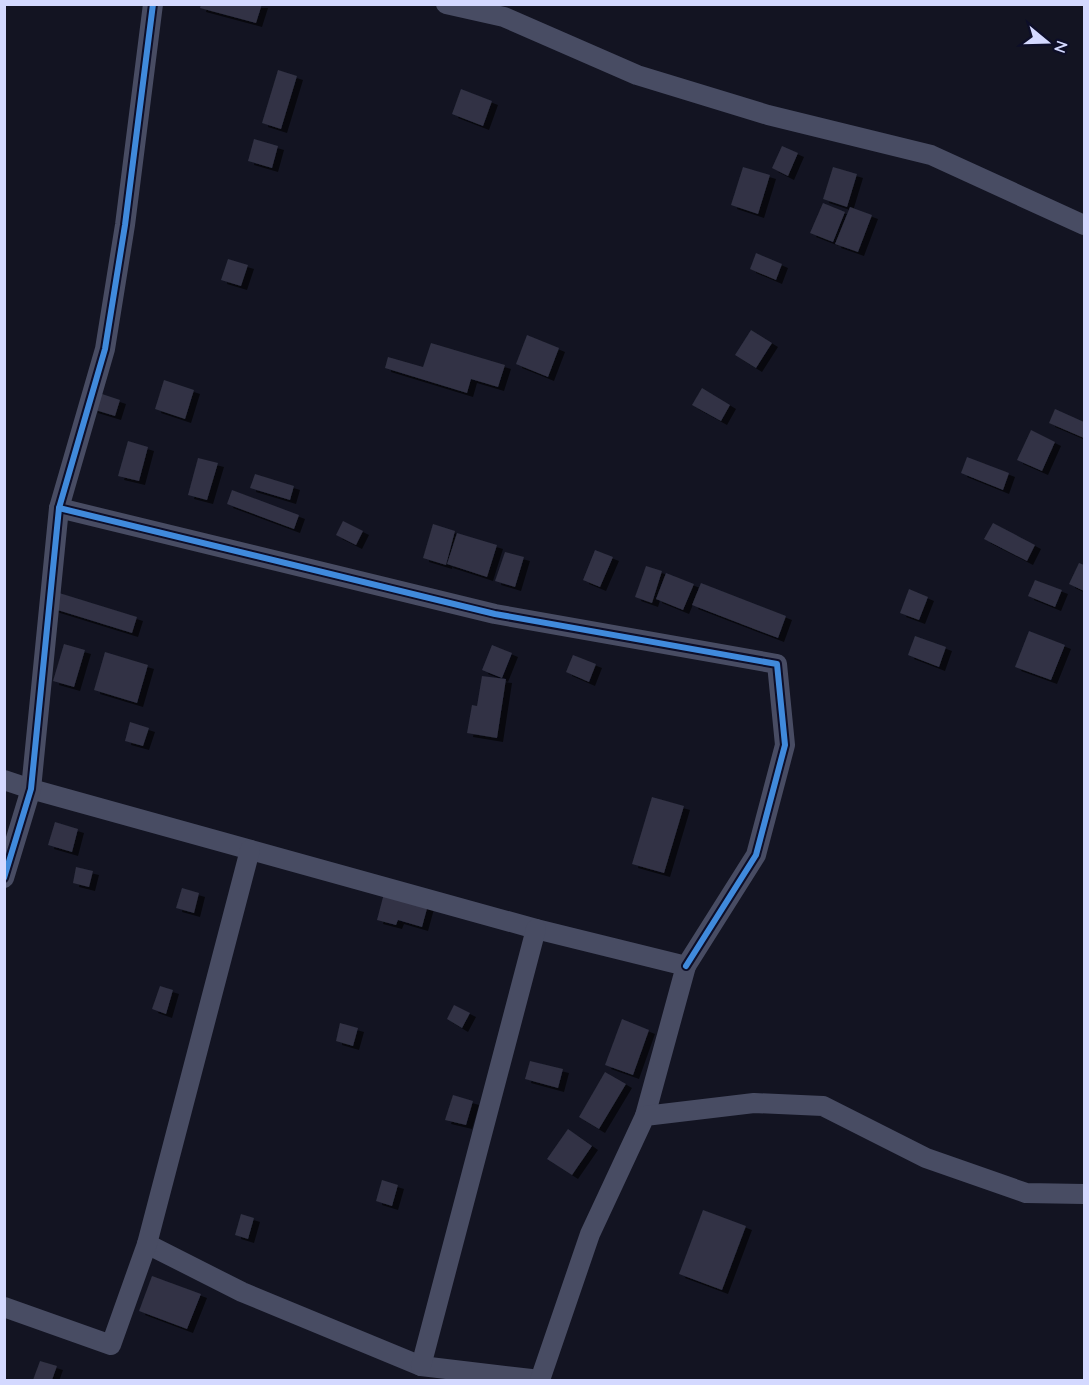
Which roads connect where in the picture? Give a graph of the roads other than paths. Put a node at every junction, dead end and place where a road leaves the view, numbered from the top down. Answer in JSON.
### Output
{"nodes":[{"id":1,"x":153,"y":4,"type":"edge"},
{"id":2,"x":446,"y":4,"type":"edge"},
{"id":3,"x":506,"y":11,"type":"edge"},
{"id":4,"x":1084,"y":225,"type":"edge"},
{"id":5,"x":59,"y":508,"type":"junction"},
{"id":6,"x":4,"y":780,"type":"edge"},
{"id":7,"x":31,"y":789,"type":"junction"},
{"id":8,"x":250,"y":850,"type":"junction"},
{"id":9,"x":4,"y":878,"type":"edge"},
{"id":10,"x":536,"y":929,"type":"junction"},
{"id":11,"x":686,"y":966,"type":"junction"},
{"id":12,"x":645,"y":1116,"type":"junction"},
{"id":13,"x":1084,"y":1194,"type":"edge"},
{"id":14,"x":147,"y":1244,"type":"junction"},
{"id":15,"x":4,"y":1307,"type":"edge"},
{"id":16,"x":421,"y":1365,"type":"junction"},
{"id":17,"x":540,"y":1380,"type":"edge"}],
"edges":[{"from":1,"to":5,"type":"street"},
{"from":2,"to":3,"type":"street"},
{"from":3,"to":4,"type":"street"},
{"from":5,"to":7,"type":"street"},
{"from":5,"to":11,"type":"street"},
{"from":6,"to":7,"type":"street"},
{"from":7,"to":8,"type":"street"},
{"from":7,"to":9,"type":"street"},
{"from":8,"to":10,"type":"street"},
{"from":8,"to":14,"type":"street"},
{"from":10,"to":11,"type":"street"},
{"from":10,"to":16,"type":"street"},
{"from":11,"to":12,"type":"street"},
{"from":12,"to":13,"type":"street"},
{"from":12,"to":17,"type":"street"},
{"from":14,"to":15,"type":"street"},
{"from":14,"to":16,"type":"street"},
{"from":16,"to":17,"type":"street"}]}
